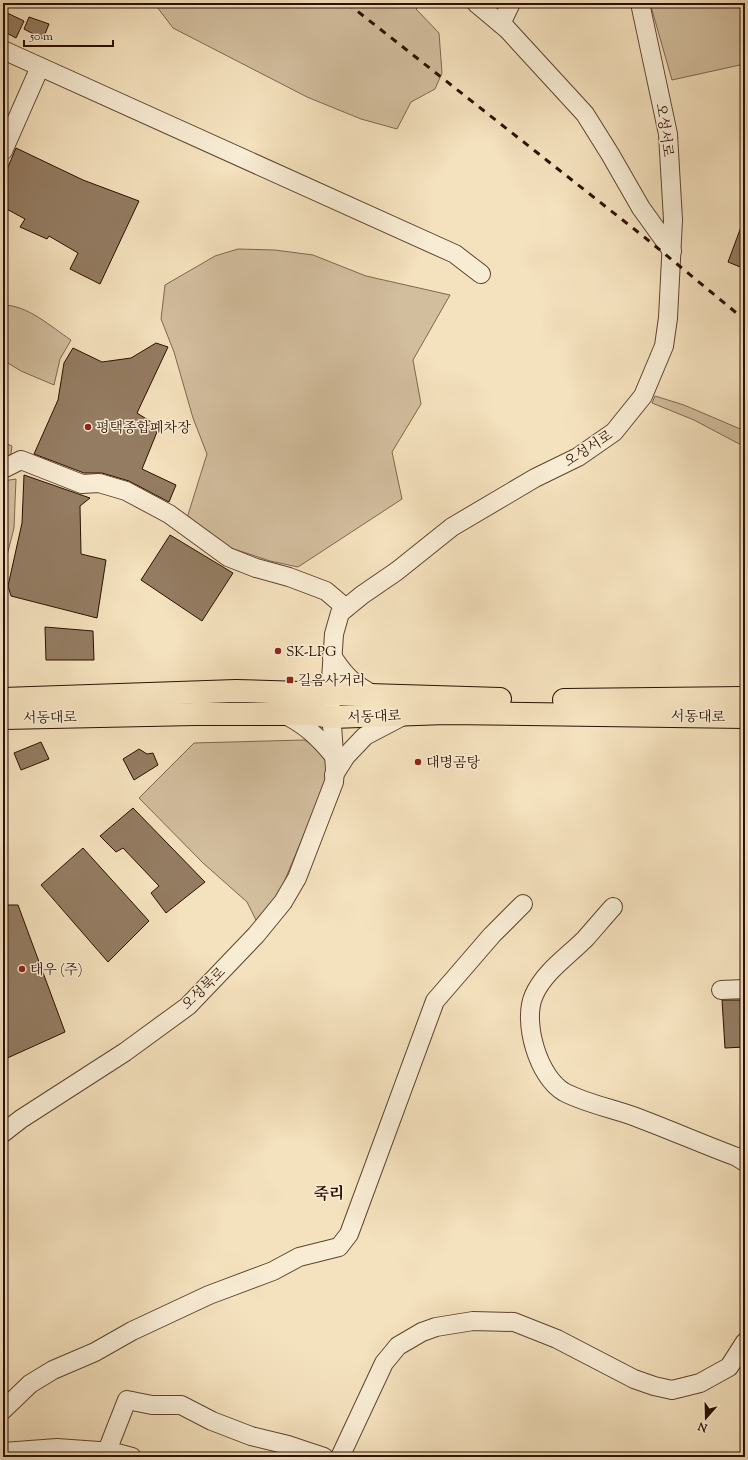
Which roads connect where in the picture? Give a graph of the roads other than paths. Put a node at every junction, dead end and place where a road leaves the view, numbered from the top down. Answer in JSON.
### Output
{"nodes":[{"id":1,"x":476,"y":3,"type":"edge"},
{"id":2,"x":511,"y":3,"type":"edge"},
{"id":3,"x":640,"y":3,"type":"edge"},
{"id":4,"x":501,"y":24,"type":"junction"},
{"id":5,"x":3,"y":50,"type":"edge"},
{"id":6,"x":40,"y":67,"type":"junction"},
{"id":7,"x":3,"y":151,"type":"edge"},
{"id":8,"x":672,"y":251,"type":"junction"},
{"id":9,"x":481,"y":274,"type":"dead end"},
{"id":10,"x":3,"y":469,"type":"edge"},
{"id":11,"x":346,"y":608,"type":"junction"},
{"id":12,"x":332,"y":656,"type":"junction"},
{"id":13,"x":330,"y":695,"type":"junction"},
{"id":14,"x":374,"y":696,"type":"junction"},
{"id":15,"x":745,"y":698,"type":"edge"},
{"id":16,"x":3,"y":699,"type":"edge"},
{"id":17,"x":283,"y":714,"type":"junction"},
{"id":18,"x":405,"y":714,"type":"junction"},
{"id":19,"x":332,"y":717,"type":"junction"},
{"id":20,"x":745,"y":717,"type":"edge"},
{"id":21,"x":3,"y":718,"type":"edge"},
{"id":22,"x":334,"y":756,"type":"junction"},
{"id":23,"x":334,"y":779,"type":"junction"},
{"id":24,"x":524,"y":904,"type":"dead end"},
{"id":25,"x":613,"y":907,"type":"dead end"},
{"id":26,"x":745,"y":989,"type":"edge"},
{"id":27,"x":722,"y":990,"type":"dead end"},
{"id":28,"x":3,"y":1133,"type":"edge"},
{"id":29,"x":745,"y":1162,"type":"edge"},
{"id":30,"x":745,"y":1342,"type":"edge"},
{"id":31,"x":3,"y":1410,"type":"edge"},
{"id":32,"x":107,"y":1451,"type":"junction"},
{"id":33,"x":3,"y":1452,"type":"edge"},
{"id":34,"x":132,"y":1457,"type":"edge"},
{"id":35,"x":324,"y":1457,"type":"edge"},
{"id":36,"x":340,"y":1457,"type":"edge"}],
"edges":[{"from":1,"to":4,"type":"street"},
{"from":2,"to":4,"type":"street"},
{"from":3,"to":8,"type":"street","name":"오성서로"},
{"from":4,"to":8,"type":"street"},
{"from":5,"to":6,"type":"street"},
{"from":6,"to":7,"type":"street"},
{"from":6,"to":9,"type":"street"},
{"from":8,"to":11,"type":"street","name":"오성서로"},
{"from":10,"to":11,"type":"street"},
{"from":11,"to":12,"type":"street","name":"오성서로"},
{"from":12,"to":13,"type":"street","name":"오성서로"},
{"from":12,"to":14,"type":"street"},
{"from":13,"to":14,"type":"main road","name":"서동대로"},
{"from":13,"to":16,"type":"main road","name":"서동대로"},
{"from":13,"to":19,"type":"street","name":"오성서로"},
{"from":14,"to":15,"type":"main road","name":"서동대로"},
{"from":17,"to":19,"type":"main road","name":"서동대로"},
{"from":17,"to":21,"type":"main road","name":"서동대로"},
{"from":17,"to":22,"type":"street"},
{"from":18,"to":19,"type":"main road","name":"서동대로"},
{"from":18,"to":20,"type":"main road","name":"서동대로"},
{"from":18,"to":23,"type":"street"},
{"from":19,"to":22,"type":"street","name":"오성서로"},
{"from":22,"to":23,"type":"street","name":"오성서로"},
{"from":23,"to":28,"type":"street","name":"오성북로"},
{"from":24,"to":31,"type":"street"},
{"from":25,"to":29,"type":"street"},
{"from":26,"to":27,"type":"street"},
{"from":30,"to":36,"type":"street"},
{"from":32,"to":33,"type":"street"},
{"from":32,"to":34,"type":"street"},
{"from":32,"to":35,"type":"street"}]}
